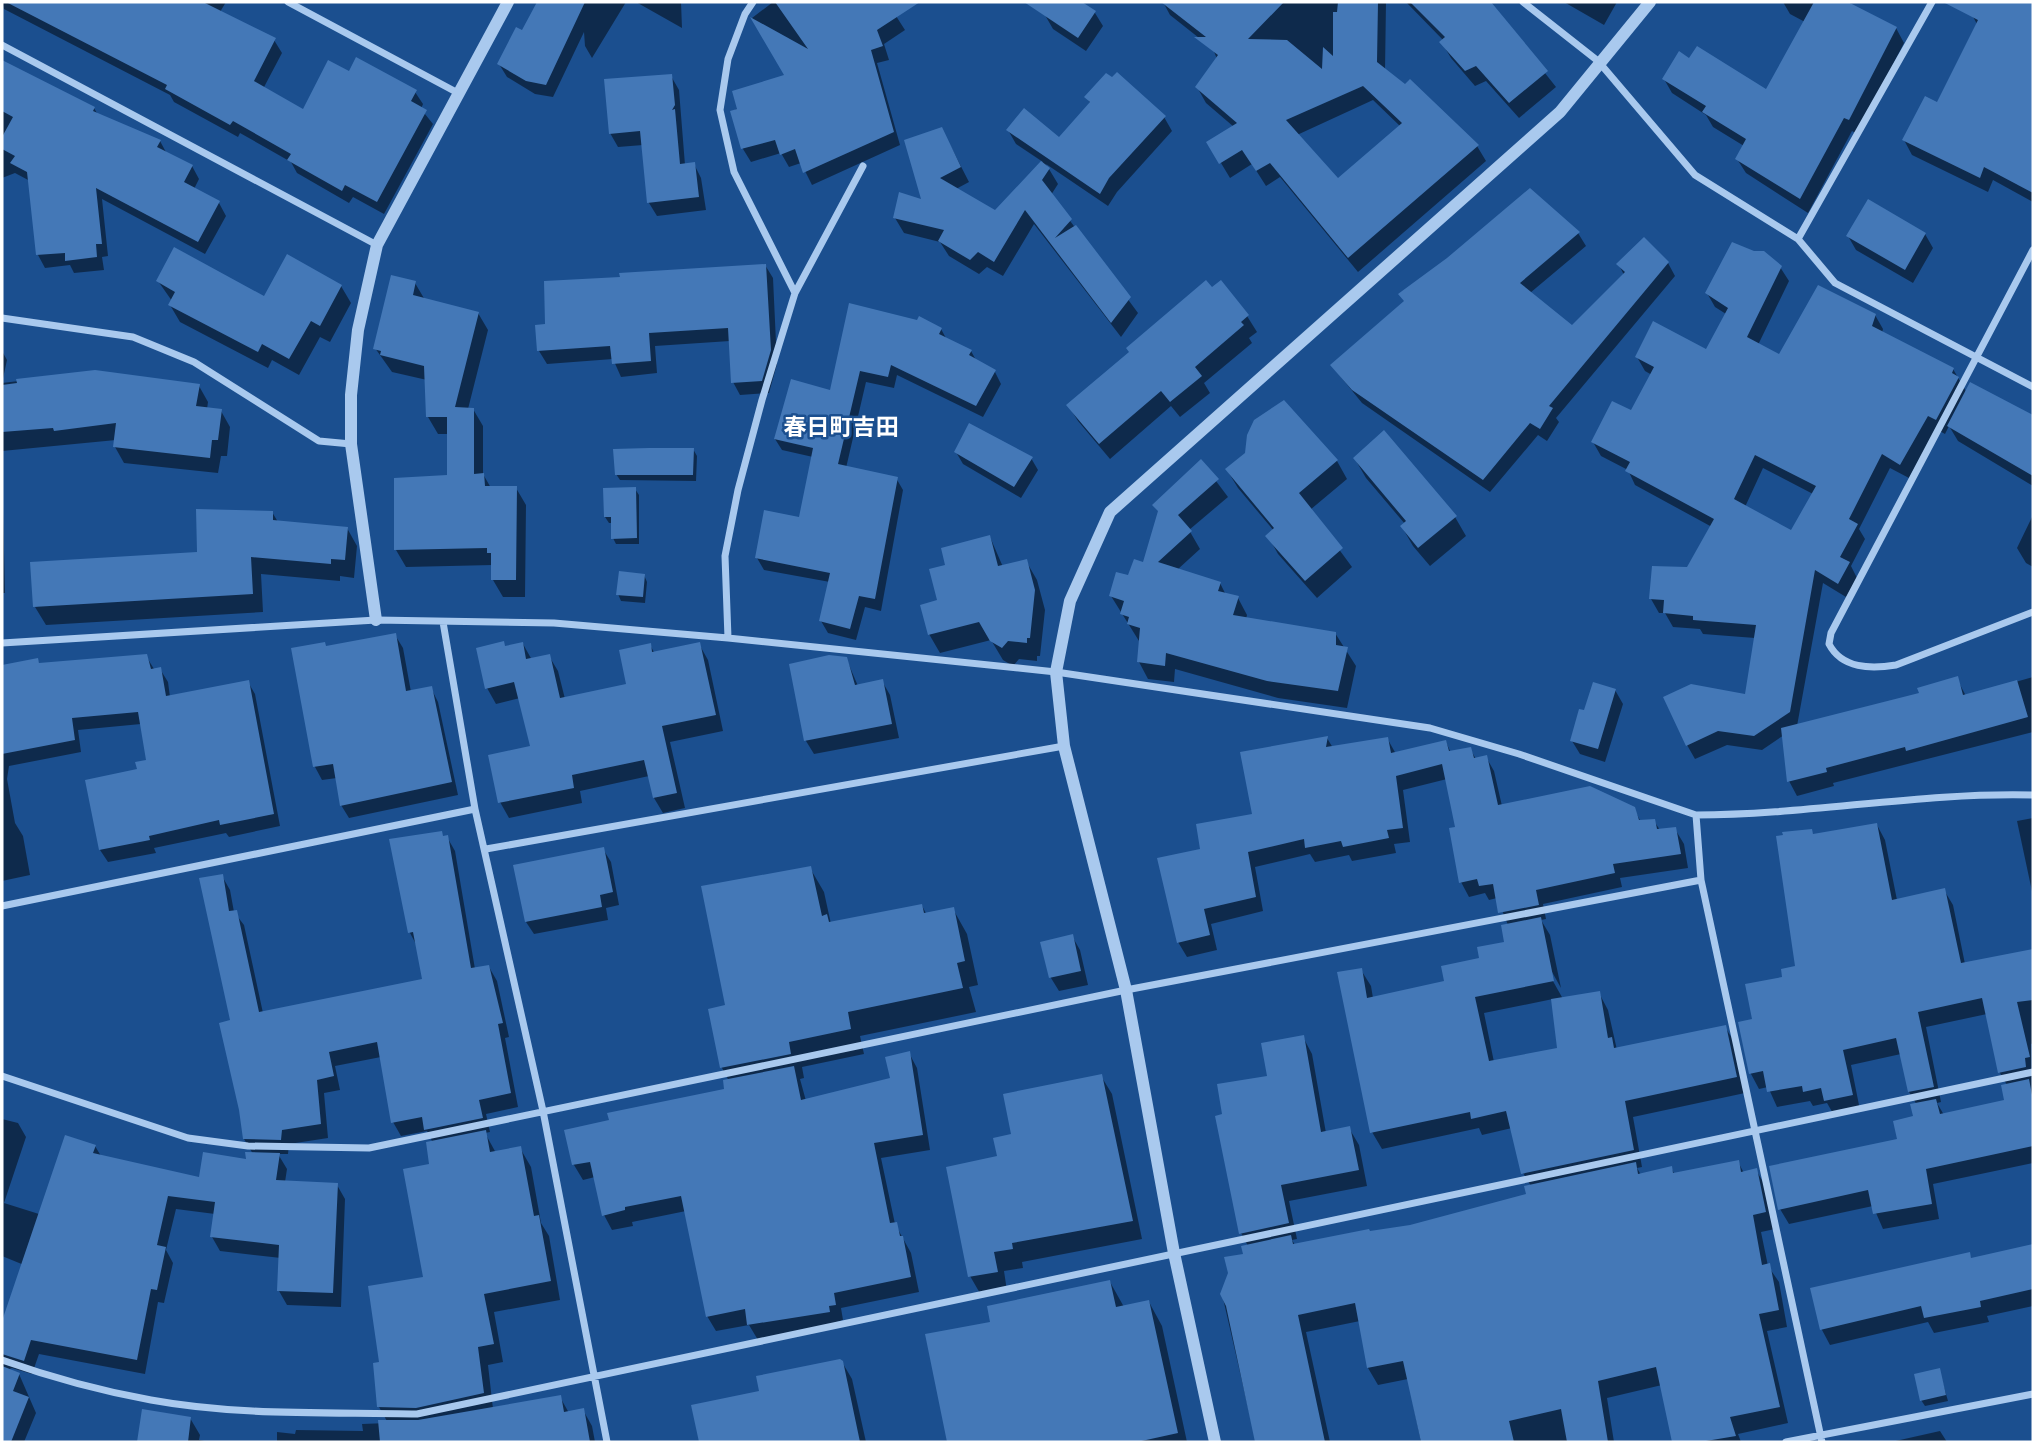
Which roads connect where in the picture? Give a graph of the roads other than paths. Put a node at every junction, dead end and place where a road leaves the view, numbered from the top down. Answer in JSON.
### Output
{"nodes":[{"id":1,"x":288,"y":2,"type":"edge"},
{"id":2,"x":508,"y":2,"type":"edge"},
{"id":3,"x":753,"y":2,"type":"edge"},
{"id":4,"x":1523,"y":2,"type":"edge"},
{"id":5,"x":1650,"y":2,"type":"edge"},
{"id":6,"x":1931,"y":2,"type":"edge"},
{"id":7,"x":2,"y":44,"type":"edge"},
{"id":8,"x":1598,"y":61,"type":"junction"},
{"id":9,"x":458,"y":93,"type":"junction"},
{"id":10,"x":863,"y":166,"type":"dead end"},
{"id":11,"x":1798,"y":239,"type":"junction"},
{"id":12,"x":377,"y":245,"type":"junction"},
{"id":13,"x":2033,"y":250,"type":"edge"},
{"id":14,"x":795,"y":293,"type":"junction"},
{"id":15,"x":2,"y":318,"type":"edge"},
{"id":16,"x":1977,"y":357,"type":"junction"},
{"id":17,"x":2033,"y":387,"type":"edge"},
{"id":18,"x":351,"y":444,"type":"junction"},
{"id":19,"x":2033,"y":612,"type":"edge"},
{"id":20,"x":376,"y":620,"type":"junction"},
{"id":21,"x":443,"y":622,"type":"junction"},
{"id":22,"x":728,"y":638,"type":"junction"},
{"id":23,"x":2,"y":643,"type":"edge"},
{"id":24,"x":1056,"y":672,"type":"junction"},
{"id":25,"x":1064,"y":746,"type":"junction"},
{"id":26,"x":2033,"y":795,"type":"edge"},
{"id":27,"x":475,"y":809,"type":"junction"},
{"id":28,"x":1696,"y":815,"type":"junction"},
{"id":29,"x":486,"y":849,"type":"junction"},
{"id":30,"x":1701,"y":880,"type":"junction"},
{"id":31,"x":2,"y":905,"type":"edge"},
{"id":32,"x":1126,"y":990,"type":"junction"},
{"id":33,"x":2033,"y":1072,"type":"edge"},
{"id":34,"x":2,"y":1076,"type":"edge"},
{"id":35,"x":542,"y":1111,"type":"junction"},
{"id":36,"x":1757,"y":1130,"type":"junction"},
{"id":37,"x":1174,"y":1253,"type":"junction"},
{"id":38,"x":2,"y":1360,"type":"edge"},
{"id":39,"x":595,"y":1376,"type":"junction"},
{"id":40,"x":2033,"y":1394,"type":"edge"},
{"id":41,"x":1821,"y":1439,"type":"edge"},
{"id":42,"x":607,"y":1442,"type":"edge"},
{"id":43,"x":1215,"y":1442,"type":"edge"},
{"id":44,"x":1786,"y":1442,"type":"edge"}],
"edges":[{"from":1,"to":9,"type":"street"},
{"from":2,"to":9,"type":"street"},
{"from":3,"to":14,"type":"street"},
{"from":4,"to":8,"type":"street"},
{"from":5,"to":8,"type":"street"},
{"from":6,"to":11,"type":"street"},
{"from":7,"to":12,"type":"street"},
{"from":8,"to":11,"type":"street"},
{"from":8,"to":24,"type":"street"},
{"from":9,"to":12,"type":"street"},
{"from":10,"to":14,"type":"street"},
{"from":11,"to":16,"type":"street"},
{"from":12,"to":18,"type":"street"},
{"from":13,"to":16,"type":"street"},
{"from":14,"to":22,"type":"street"},
{"from":15,"to":18,"type":"street"},
{"from":16,"to":17,"type":"street"},
{"from":16,"to":19,"type":"street"},
{"from":18,"to":20,"type":"street"},
{"from":20,"to":21,"type":"street"},
{"from":20,"to":23,"type":"street"},
{"from":21,"to":22,"type":"street"},
{"from":21,"to":27,"type":"street"},
{"from":22,"to":24,"type":"street"},
{"from":24,"to":25,"type":"street"},
{"from":24,"to":28,"type":"street"},
{"from":25,"to":29,"type":"street"},
{"from":25,"to":32,"type":"street"},
{"from":26,"to":28,"type":"street"},
{"from":27,"to":29,"type":"street"},
{"from":27,"to":31,"type":"street"},
{"from":28,"to":30,"type":"street"},
{"from":29,"to":35,"type":"street"},
{"from":30,"to":32,"type":"street"},
{"from":30,"to":36,"type":"street"},
{"from":32,"to":35,"type":"street"},
{"from":32,"to":37,"type":"street"},
{"from":33,"to":36,"type":"street"},
{"from":34,"to":35,"type":"street"},
{"from":35,"to":39,"type":"street"},
{"from":36,"to":37,"type":"street"},
{"from":36,"to":41,"type":"street"},
{"from":37,"to":39,"type":"street"},
{"from":37,"to":43,"type":"street"},
{"from":38,"to":39,"type":"street"},
{"from":39,"to":42,"type":"street"},
{"from":40,"to":41,"type":"street"},
{"from":41,"to":44,"type":"street"}]}
